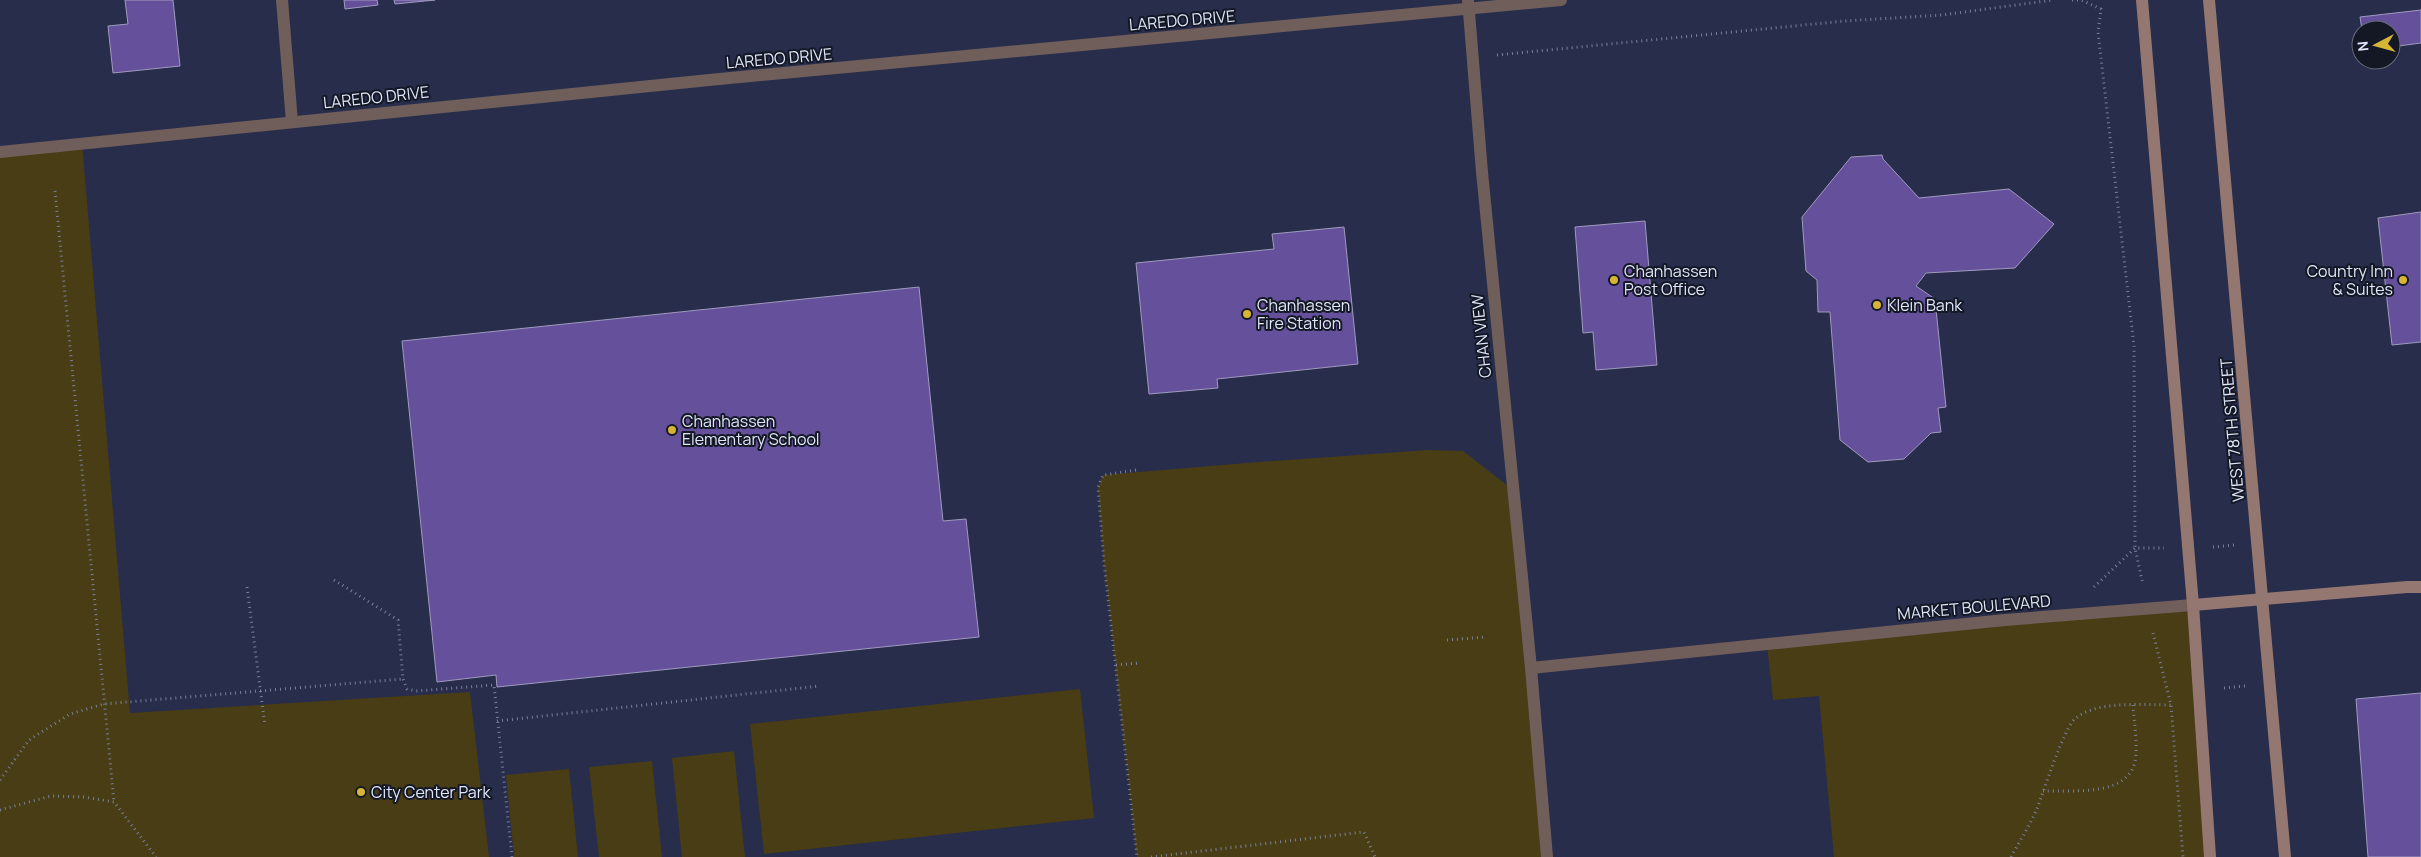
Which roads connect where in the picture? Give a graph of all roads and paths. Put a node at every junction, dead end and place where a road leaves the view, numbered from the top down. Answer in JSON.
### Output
{"nodes":[{"id":1,"x":282,"y":0,"type":"edge"},
{"id":2,"x":1561,"y":0,"type":"edge"},
{"id":3,"x":2053,"y":0,"type":"edge"},
{"id":4,"x":2072,"y":0,"type":"edge"},
{"id":5,"x":2142,"y":0,"type":"edge"},
{"id":6,"x":2209,"y":0,"type":"edge"},
{"id":7,"x":1469,"y":5,"type":"edge"},
{"id":8,"x":1491,"y":56,"type":"dead end"},
{"id":9,"x":292,"y":122,"type":"junction"},
{"id":10,"x":0,"y":152,"type":"edge"},
{"id":11,"x":55,"y":191,"type":"dead end"},
{"id":12,"x":1136,"y":470,"type":"dead end"},
{"id":13,"x":2135,"y":548,"type":"junction"},
{"id":14,"x":334,"y":580,"type":"dead end"},
{"id":15,"x":2086,"y":587,"type":"dead end"},
{"id":16,"x":247,"y":588,"type":"dead end"},
{"id":17,"x":2421,"y":588,"type":"edge"},
{"id":18,"x":2263,"y":599,"type":"junction"},
{"id":19,"x":2193,"y":605,"type":"junction"},
{"id":20,"x":2147,"y":609,"type":"junction"},
{"id":21,"x":1486,"y":637,"type":"dead end"},
{"id":22,"x":1447,"y":640,"type":"dead end"},
{"id":23,"x":1139,"y":663,"type":"dead end"},
{"id":24,"x":1116,"y":665,"type":"junction"},
{"id":25,"x":1531,"y":668,"type":"junction"},
{"id":26,"x":403,"y":679,"type":"junction"},
{"id":27,"x":2270,"y":685,"type":"junction"},
{"id":28,"x":820,"y":686,"type":"dead end"},
{"id":29,"x":2198,"y":689,"type":"junction"},
{"id":30,"x":260,"y":691,"type":"junction"},
{"id":31,"x":2168,"y":693,"type":"junction"},
{"id":32,"x":104,"y":704,"type":"junction"},
{"id":33,"x":2133,"y":705,"type":"junction"},
{"id":34,"x":2171,"y":705,"type":"junction"},
{"id":35,"x":497,"y":721,"type":"junction"},
{"id":36,"x":265,"y":726,"type":"dead end"},
{"id":37,"x":0,"y":780,"type":"edge"},
{"id":38,"x":2043,"y":791,"type":"junction"},
{"id":39,"x":114,"y":802,"type":"junction"},
{"id":40,"x":0,"y":810,"type":"edge"},
{"id":41,"x":156,"y":857,"type":"edge"},
{"id":42,"x":512,"y":857,"type":"edge"},
{"id":43,"x":1137,"y":857,"type":"edge"},
{"id":44,"x":1151,"y":857,"type":"edge"},
{"id":45,"x":1375,"y":857,"type":"edge"},
{"id":46,"x":1547,"y":857,"type":"edge"},
{"id":47,"x":2011,"y":857,"type":"edge"},
{"id":48,"x":2183,"y":857,"type":"edge"},
{"id":49,"x":2210,"y":857,"type":"edge"},
{"id":50,"x":2285,"y":857,"type":"edge"}],
"edges":[{"from":1,"to":9,"type":"street"},
{"from":2,"to":7,"type":"street","name":"LAREDO DRIVE"},
{"from":3,"to":8,"type":"path"},
{"from":4,"to":13,"type":"path"},
{"from":5,"to":19,"type":"street"},
{"from":6,"to":18,"type":"street","name":"WEST 78TH STREET"},
{"from":7,"to":9,"type":"street","name":"LAREDO DRIVE"},
{"from":7,"to":25,"type":"street","name":"CHAN VIEW"},
{"from":9,"to":10,"type":"street","name":"LAREDO DRIVE"},
{"from":11,"to":32,"type":"path"},
{"from":12,"to":24,"type":"path"},
{"from":13,"to":15,"type":"path"},
{"from":13,"to":20,"type":"path"},
{"from":14,"to":26,"type":"path"},
{"from":16,"to":30,"type":"path"},
{"from":17,"to":18,"type":"street","name":"MARKET BOULEVARD"},
{"from":18,"to":19,"type":"street","name":"MARKET BOULEVARD"},
{"from":18,"to":27,"type":"street","name":"WEST 78TH STREET"},
{"from":19,"to":20,"type":"street","name":"MARKET BOULEVARD"},
{"from":19,"to":29,"type":"street"},
{"from":20,"to":25,"type":"street","name":"MARKET BOULEVARD"},
{"from":20,"to":31,"type":"path"},
{"from":21,"to":22,"type":"path"},
{"from":23,"to":24,"type":"path"},
{"from":24,"to":43,"type":"path"},
{"from":25,"to":46,"type":"street","name":"CHAN VIEW"},
{"from":26,"to":30,"type":"path"},
{"from":26,"to":35,"type":"path"},
{"from":27,"to":29,"type":"path"},
{"from":27,"to":50,"type":"street","name":"WEST 78TH STREET"},
{"from":28,"to":35,"type":"path"},
{"from":29,"to":31,"type":"path"},
{"from":29,"to":49,"type":"street"},
{"from":30,"to":32,"type":"path"},
{"from":30,"to":36,"type":"path"},
{"from":31,"to":34,"type":"path"},
{"from":32,"to":37,"type":"path"},
{"from":32,"to":39,"type":"path"},
{"from":33,"to":34,"type":"path"},
{"from":33,"to":38,"type":"path"},
{"from":33,"to":38,"type":"path"},
{"from":34,"to":48,"type":"path"},
{"from":35,"to":42,"type":"path"},
{"from":38,"to":47,"type":"path"},
{"from":39,"to":40,"type":"path"},
{"from":39,"to":41,"type":"path"},
{"from":44,"to":45,"type":"path"}]}
